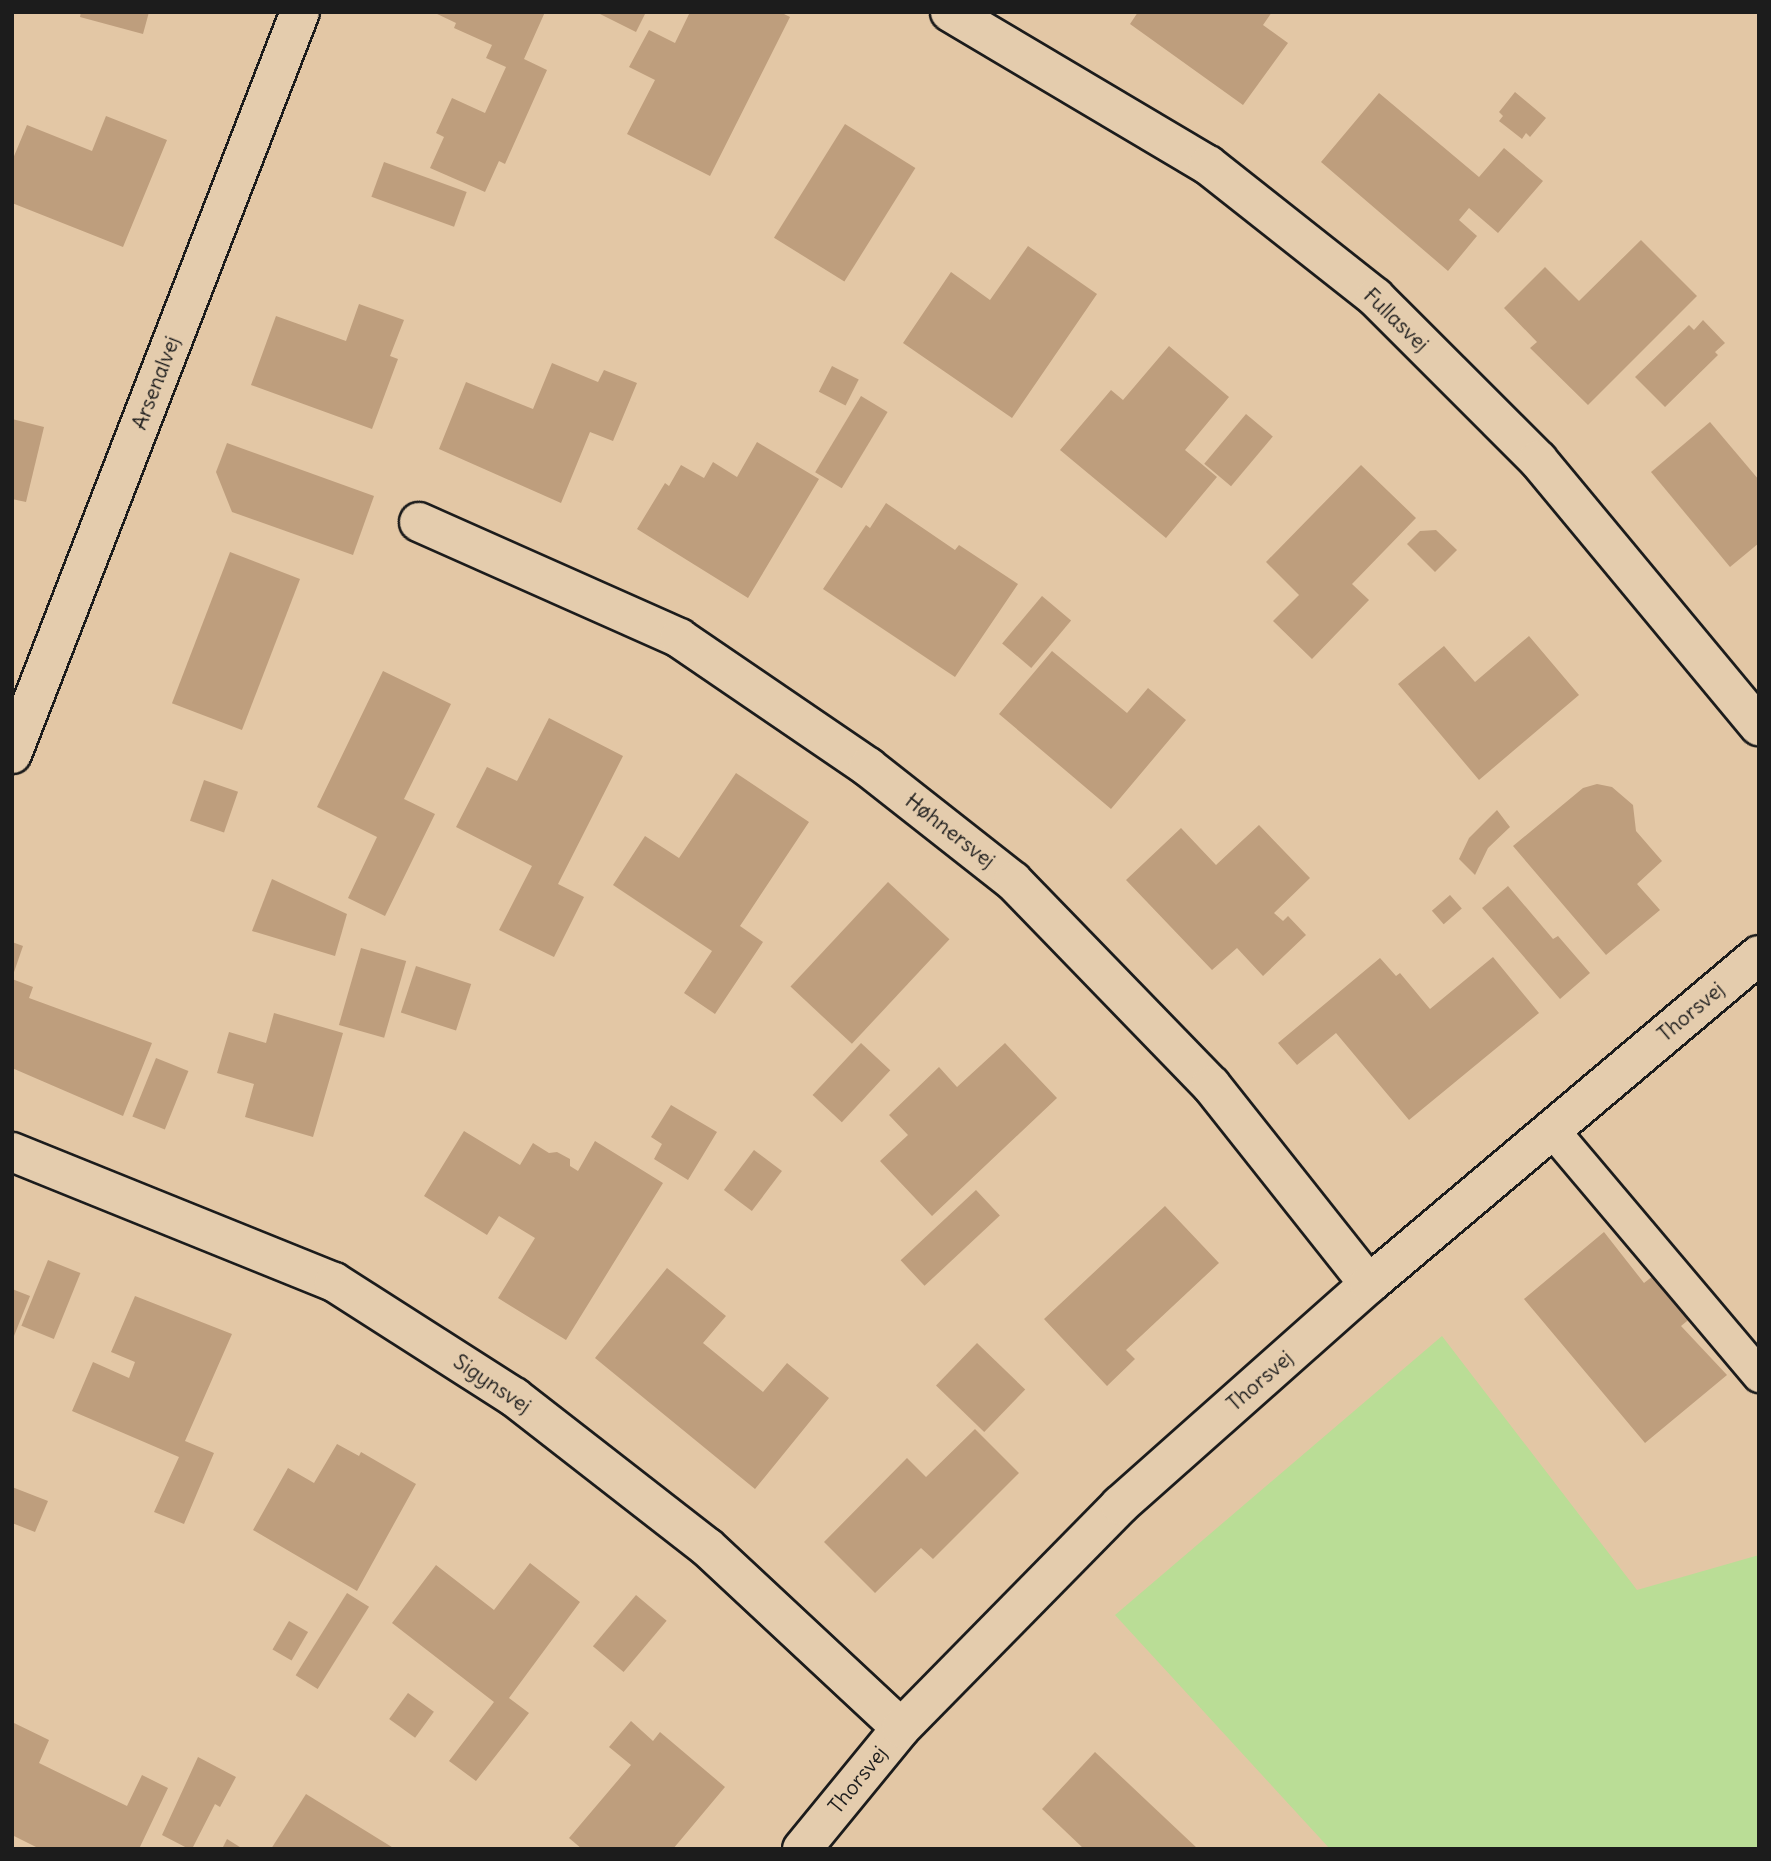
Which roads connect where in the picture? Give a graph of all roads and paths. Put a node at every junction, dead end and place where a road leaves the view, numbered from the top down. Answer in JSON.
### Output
{"nodes":[{"id":1,"x":300,"y":12,"type":"edge"},
{"id":2,"x":950,"y":12,"type":"edge"},
{"id":3,"x":419,"y":522,"type":"dead end"},
{"id":4,"x":1759,"y":726,"type":"edge"},
{"id":5,"x":12,"y":754,"type":"edge"},
{"id":6,"x":1759,"y":955,"type":"edge"},
{"id":7,"x":1552,"y":1130,"type":"junction"},
{"id":8,"x":12,"y":1152,"type":"edge"},
{"id":9,"x":1369,"y":1284,"type":"junction"},
{"id":10,"x":1759,"y":1375,"type":"edge"},
{"id":11,"x":901,"y":1728,"type":"junction"},
{"id":12,"x":802,"y":1849,"type":"edge"}],
"edges":[{"from":1,"to":5,"type":"street","name":"Arsenalvej"},
{"from":2,"to":4,"type":"street","name":"Fullasvej"},
{"from":3,"to":9,"type":"street","name":"Høhnersvej"},
{"from":6,"to":7,"type":"street","name":"Thorsvej"},
{"from":7,"to":9,"type":"street","name":"Thorsvej"},
{"from":7,"to":10,"type":"lane"},
{"from":8,"to":11,"type":"street","name":"Sigynsvej"},
{"from":9,"to":11,"type":"street","name":"Thorsvej"},
{"from":11,"to":12,"type":"street","name":"Thorsvej"}]}
